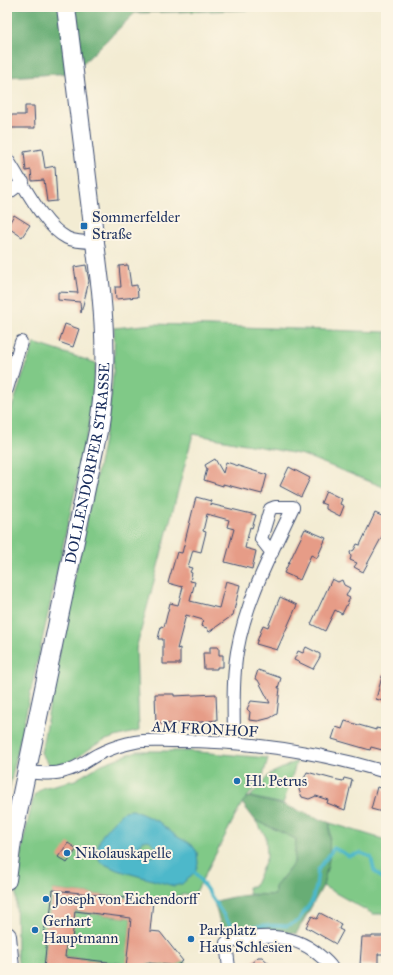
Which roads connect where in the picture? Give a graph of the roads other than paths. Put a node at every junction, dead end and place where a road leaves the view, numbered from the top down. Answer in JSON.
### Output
{"nodes":[{"id":1,"x":66,"y":7,"type":"edge"},
{"id":2,"x":7,"y":159,"type":"edge"},
{"id":3,"x":23,"y":182,"type":"junction"},
{"id":4,"x":7,"y":194,"type":"edge"},
{"id":5,"x":95,"y":242,"type":"junction"},
{"id":6,"x":21,"y":342,"type":"dead end"},
{"id":7,"x":7,"y":389,"type":"edge"},
{"id":8,"x":272,"y":553,"type":"dead end"},
{"id":9,"x":234,"y":743,"type":"junction"},
{"id":10,"x":26,"y":772,"type":"junction"},
{"id":11,"x":386,"y":772,"type":"edge"},
{"id":12,"x":7,"y":880,"type":"edge"},
{"id":13,"x":7,"y":936,"type":"edge"},
{"id":14,"x":10,"y":968,"type":"edge"},
{"id":15,"x":229,"y":968,"type":"edge"},
{"id":16,"x":332,"y":968,"type":"edge"}],
"edges":[{"from":1,"to":5,"type":"main road","name":"DOLLENDORFER STRASSE"},
{"from":2,"to":3,"type":"street"},
{"from":3,"to":4,"type":"street"},
{"from":3,"to":5,"type":"street"},
{"from":5,"to":10,"type":"main road","name":"DOLLENDORFER STRASSE"},
{"from":6,"to":7,"type":"street"},
{"from":8,"to":9,"type":"street"},
{"from":9,"to":10,"type":"street","name":"AM FRONHOF"},
{"from":9,"to":11,"type":"street","name":"AM FRONHOF"},
{"from":10,"to":12,"type":"main road","name":"DOLLENDORFER STRASSE"},
{"from":13,"to":14,"type":"main road"},
{"from":15,"to":16,"type":"street"}]}
